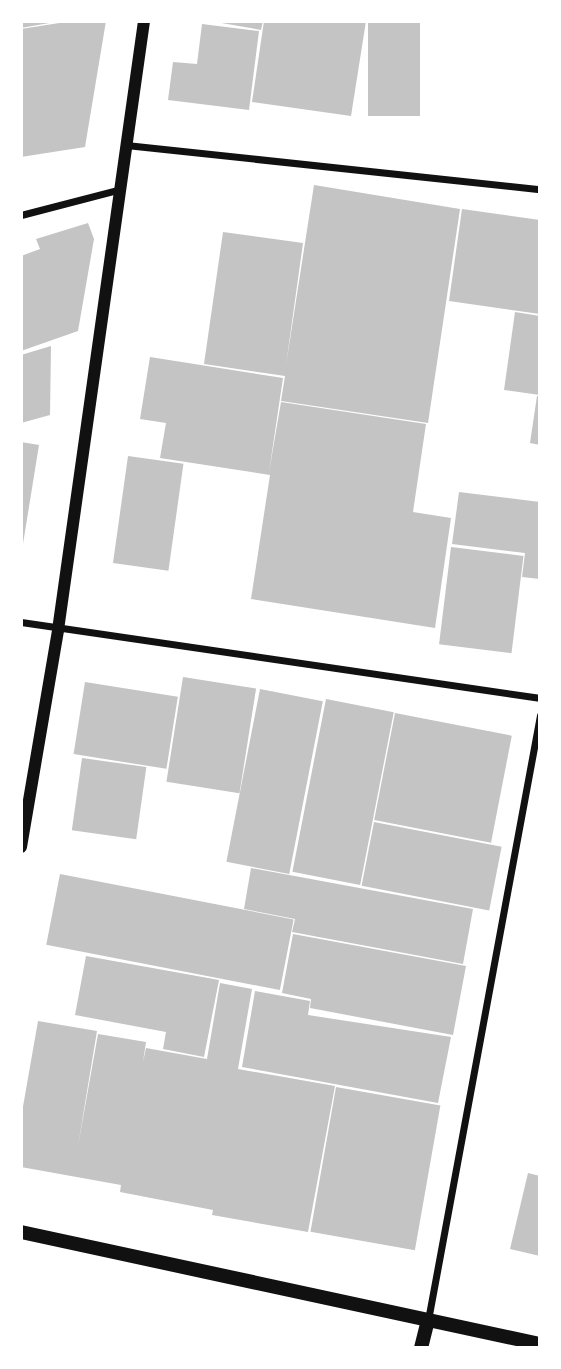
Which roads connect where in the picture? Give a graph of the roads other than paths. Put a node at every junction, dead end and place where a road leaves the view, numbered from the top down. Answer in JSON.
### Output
{"nodes":[{"id":1,"x":144,"y":21,"type":"edge"},
{"id":2,"x":125,"y":145,"type":"junction"},
{"id":3,"x":540,"y":189,"type":"edge"},
{"id":4,"x":117,"y":190,"type":"junction"},
{"id":5,"x":21,"y":215,"type":"edge"},
{"id":6,"x":21,"y":622,"type":"edge"},
{"id":7,"x":58,"y":630,"type":"junction"},
{"id":8,"x":540,"y":698,"type":"edge"},
{"id":9,"x":540,"y":715,"type":"edge"},
{"id":10,"x":21,"y":847,"type":"edge"},
{"id":11,"x":21,"y":1232,"type":"edge"},
{"id":12,"x":428,"y":1320,"type":"junction"},
{"id":13,"x":540,"y":1344,"type":"edge"},
{"id":14,"x":421,"y":1348,"type":"edge"}],
"edges":[{"from":1,"to":2,"type":"street"},
{"from":2,"to":3,"type":"street"},
{"from":2,"to":4,"type":"street"},
{"from":4,"to":5,"type":"street"},
{"from":4,"to":7,"type":"street"},
{"from":6,"to":7,"type":"street"},
{"from":7,"to":8,"type":"street"},
{"from":7,"to":10,"type":"street"},
{"from":9,"to":12,"type":"street"},
{"from":11,"to":12,"type":"main road"},
{"from":12,"to":13,"type":"main road"},
{"from":12,"to":14,"type":"main road"}]}
